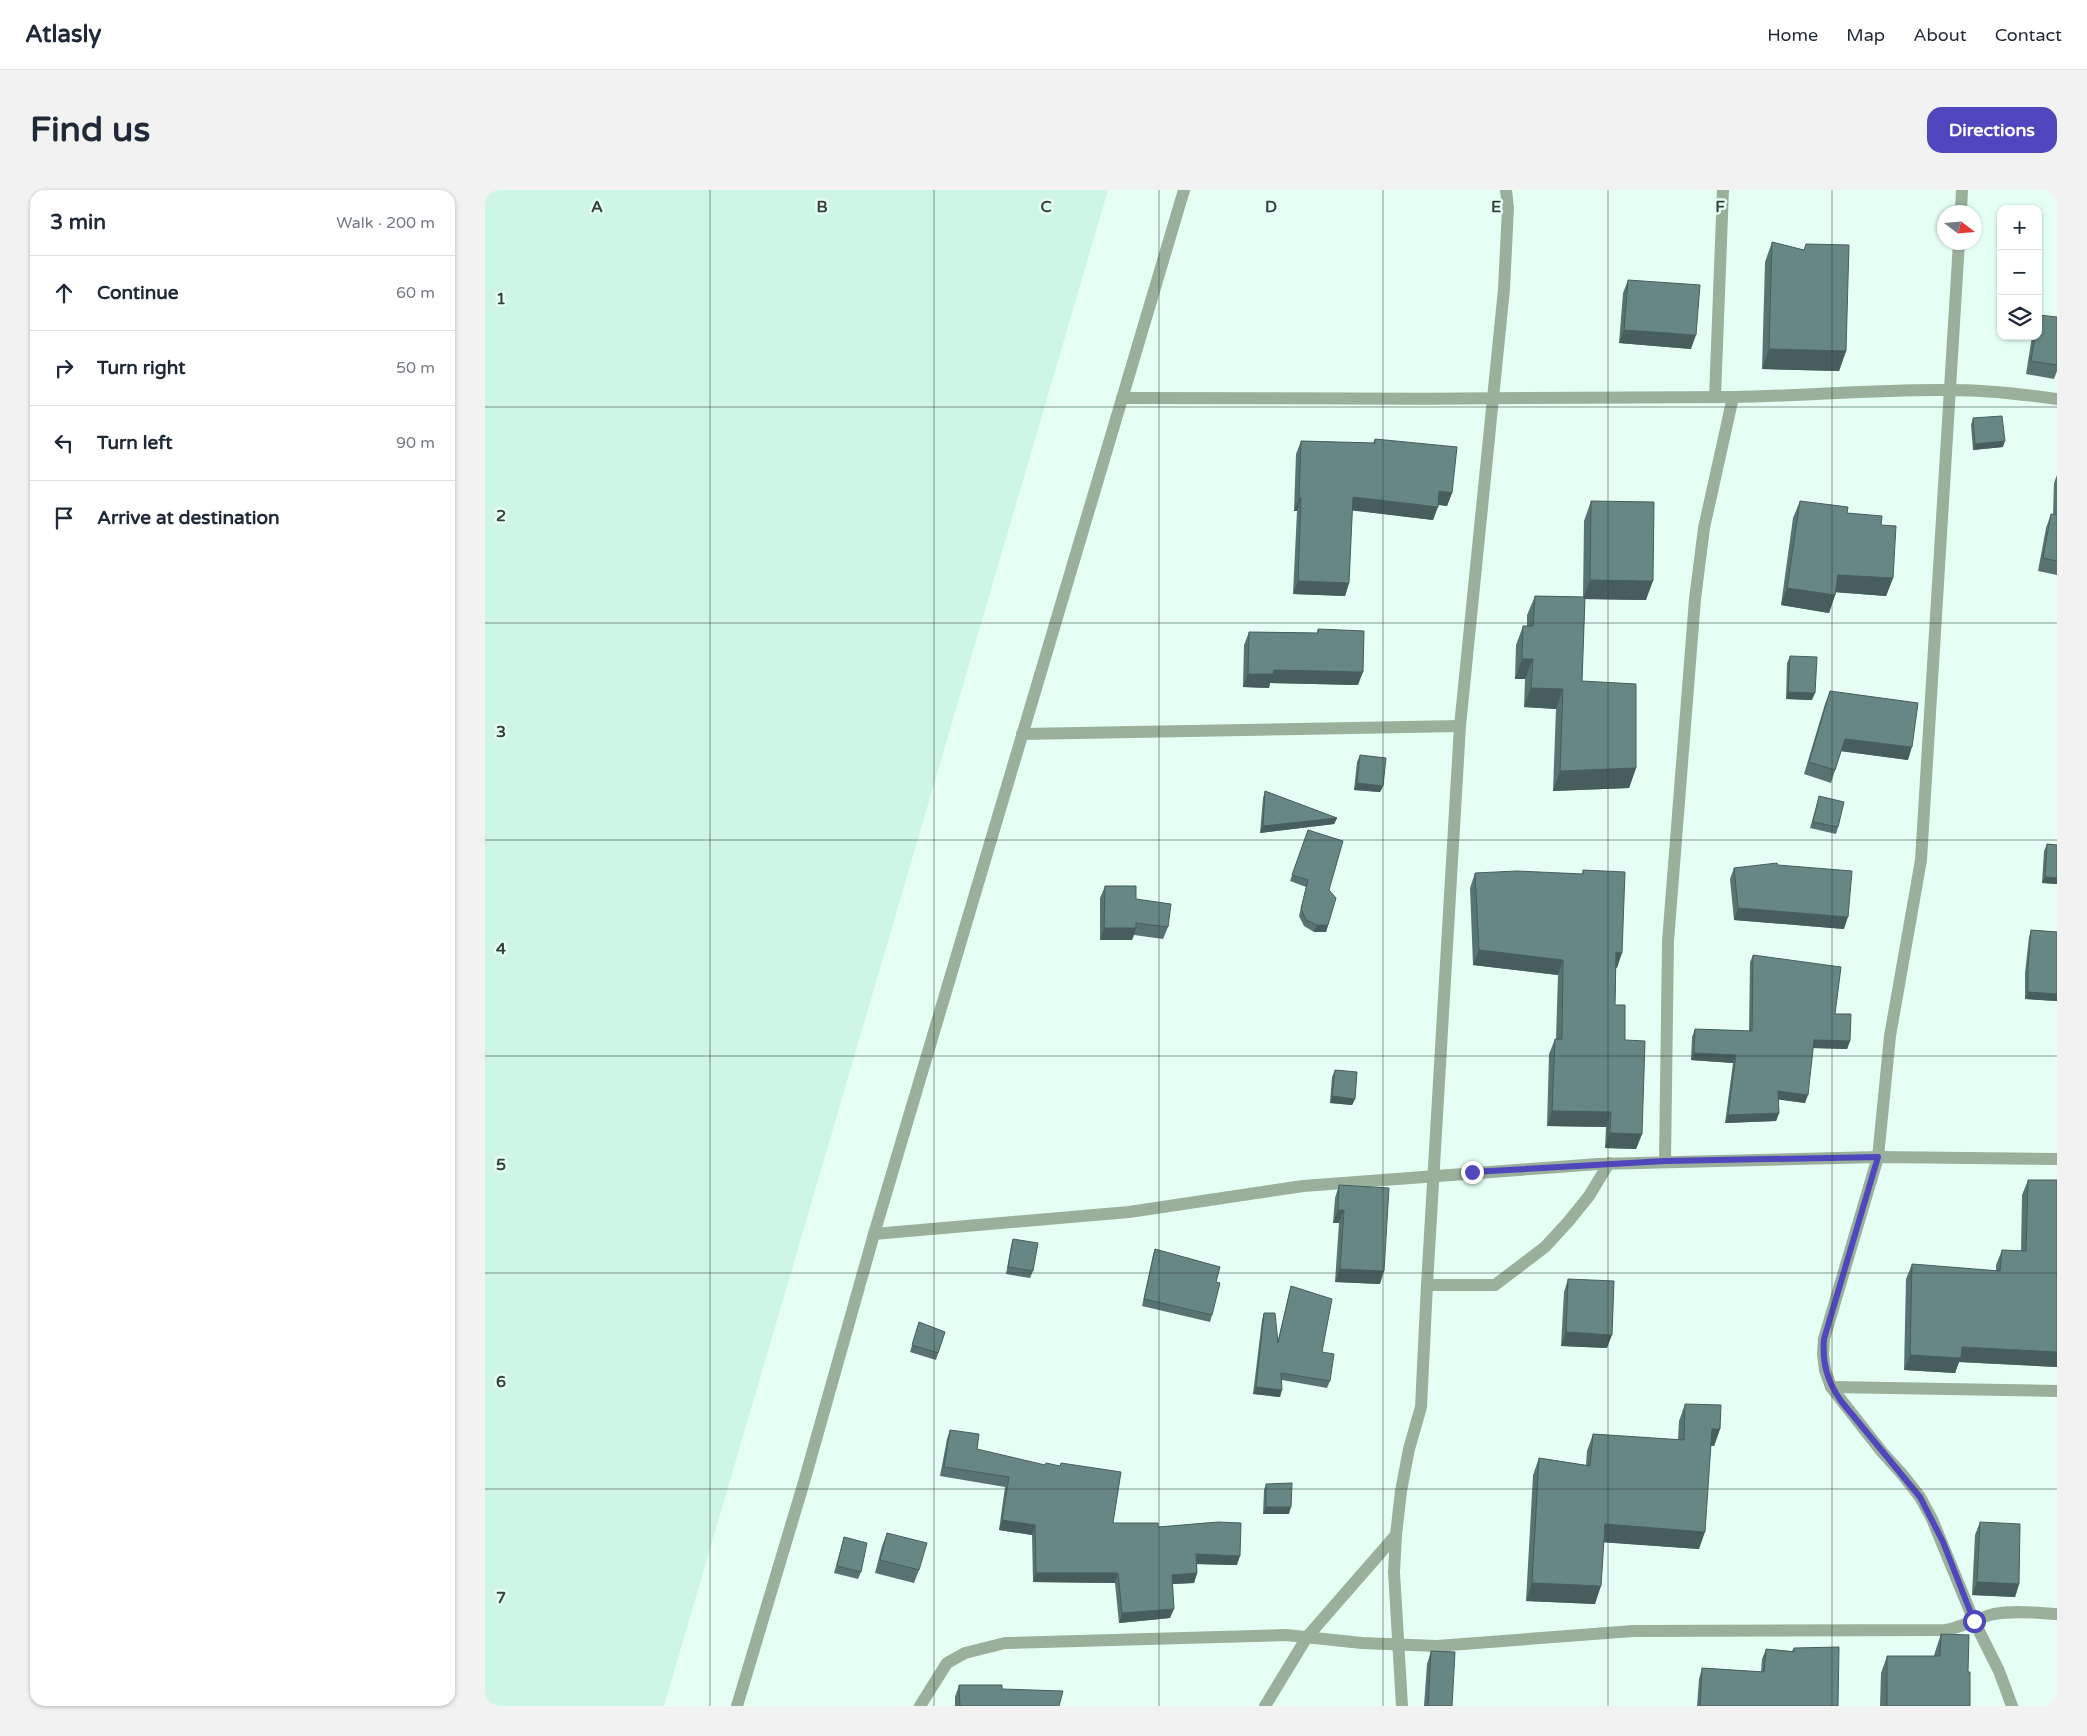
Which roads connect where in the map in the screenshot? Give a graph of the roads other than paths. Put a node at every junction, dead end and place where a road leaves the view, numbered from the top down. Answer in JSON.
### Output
{"nodes":[{"id":1,"x":1184,"y":190,"type":"edge"},
{"id":2,"x":1506,"y":190,"type":"edge"},
{"id":3,"x":1723,"y":190,"type":"edge"},
{"id":4,"x":1962,"y":190,"type":"edge"},
{"id":5,"x":1961,"y":205,"type":"edge"},
{"id":6,"x":1959,"y":250,"type":"edge"},
{"id":7,"x":1951,"y":390,"type":"junction"},
{"id":8,"x":1715,"y":397,"type":"junction"},
{"id":9,"x":1733,"y":397,"type":"junction"},
{"id":10,"x":1122,"y":398,"type":"junction"},
{"id":11,"x":1493,"y":399,"type":"junction"},
{"id":12,"x":2057,"y":399,"type":"edge"},
{"id":13,"x":1460,"y":726,"type":"junction"},
{"id":14,"x":1022,"y":734,"type":"junction"},
{"id":15,"x":1878,"y":1157,"type":"junction"},
{"id":16,"x":2057,"y":1159,"type":"edge"},
{"id":17,"x":1665,"y":1161,"type":"junction"},
{"id":18,"x":1609,"y":1163,"type":"junction"},
{"id":19,"x":1435,"y":1175,"type":"junction"},
{"id":20,"x":874,"y":1234,"type":"junction"},
{"id":21,"x":1427,"y":1285,"type":"junction"},
{"id":22,"x":1831,"y":1387,"type":"junction"},
{"id":23,"x":2057,"y":1391,"type":"edge"},
{"id":24,"x":1396,"y":1535,"type":"junction"},
{"id":25,"x":2057,"y":1614,"type":"edge"},
{"id":26,"x":1974,"y":1621,"type":"junction"},
{"id":27,"x":1307,"y":1637,"type":"junction"},
{"id":28,"x":1399,"y":1645,"type":"junction"},
{"id":29,"x":737,"y":1706,"type":"edge"},
{"id":30,"x":920,"y":1706,"type":"edge"},
{"id":31,"x":1265,"y":1706,"type":"edge"},
{"id":32,"x":1402,"y":1706,"type":"edge"},
{"id":33,"x":2011,"y":1706,"type":"edge"}],
"edges":[{"from":1,"to":10,"type":"street"},
{"from":2,"to":11,"type":"street"},
{"from":3,"to":8,"type":"street"},
{"from":4,"to":5,"type":"street"},
{"from":6,"to":7,"type":"street"},
{"from":7,"to":9,"type":"street"},
{"from":7,"to":12,"type":"street"},
{"from":7,"to":15,"type":"street"},
{"from":8,"to":9,"type":"street"},
{"from":8,"to":11,"type":"street"},
{"from":9,"to":17,"type":"street"},
{"from":10,"to":11,"type":"street"},
{"from":10,"to":14,"type":"street"},
{"from":11,"to":13,"type":"street"},
{"from":13,"to":14,"type":"street"},
{"from":13,"to":19,"type":"street"},
{"from":14,"to":20,"type":"street"},
{"from":15,"to":16,"type":"street"},
{"from":15,"to":17,"type":"street"},
{"from":15,"to":22,"type":"street"},
{"from":17,"to":18,"type":"street"},
{"from":18,"to":19,"type":"street"},
{"from":18,"to":21,"type":"street"},
{"from":19,"to":20,"type":"street"},
{"from":19,"to":21,"type":"street"},
{"from":20,"to":29,"type":"street"},
{"from":21,"to":24,"type":"street"},
{"from":22,"to":23,"type":"street"},
{"from":22,"to":26,"type":"street"},
{"from":24,"to":27,"type":"street"},
{"from":24,"to":28,"type":"street"},
{"from":25,"to":26,"type":"street"},
{"from":26,"to":28,"type":"street"},
{"from":26,"to":33,"type":"street"},
{"from":27,"to":28,"type":"street"},
{"from":27,"to":30,"type":"street"},
{"from":27,"to":31,"type":"street"},
{"from":28,"to":32,"type":"street"}]}
